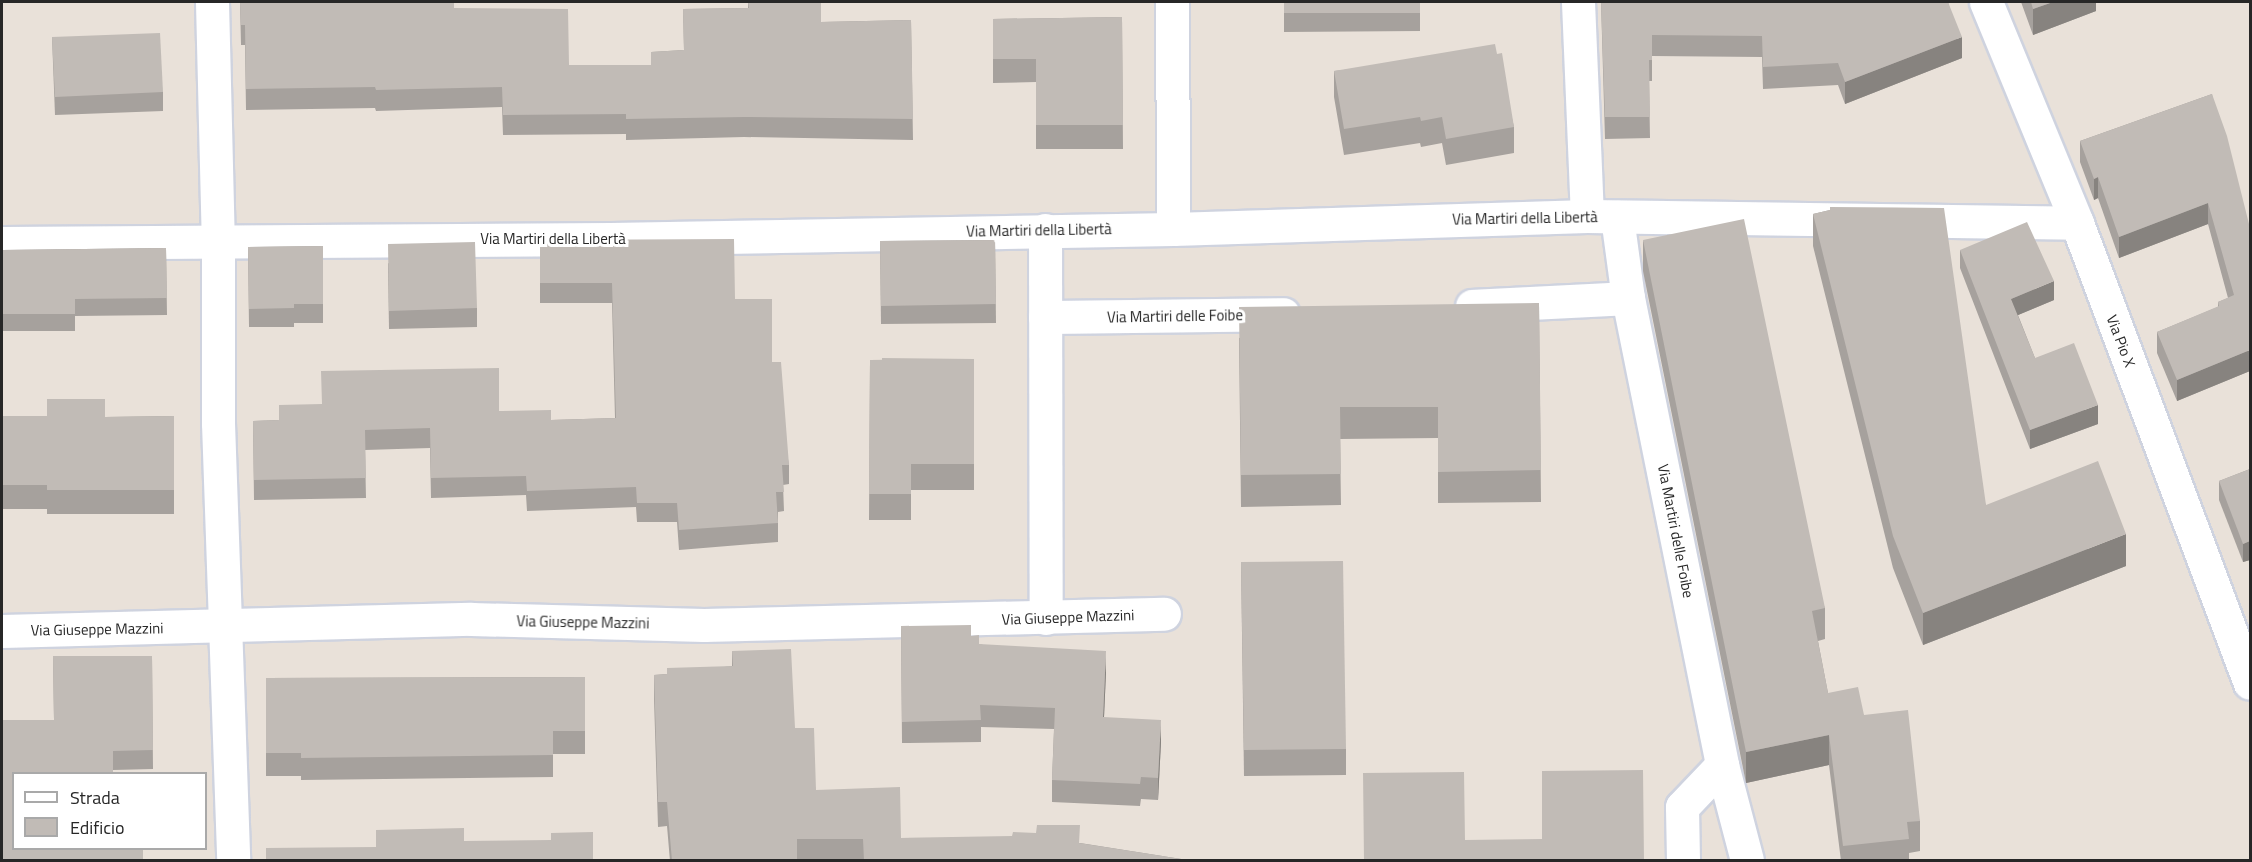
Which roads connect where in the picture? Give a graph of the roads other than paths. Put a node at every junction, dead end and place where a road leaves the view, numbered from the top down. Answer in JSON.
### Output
{"nodes":[{"id":1,"x":212,"y":2,"type":"edge"},
{"id":2,"x":1172,"y":2,"type":"edge"},
{"id":3,"x":1578,"y":2,"type":"edge"},
{"id":4,"x":1986,"y":2,"type":"edge"},
{"id":5,"x":1602,"y":217,"type":"junction"},
{"id":6,"x":2077,"y":223,"type":"junction"},
{"id":7,"x":1173,"y":229,"type":"junction"},
{"id":8,"x":1045,"y":230,"type":"junction"},
{"id":9,"x":218,"y":240,"type":"junction"},
{"id":10,"x":2,"y":243,"type":"edge"},
{"id":11,"x":1628,"y":298,"type":"junction"},
{"id":12,"x":1441,"y":308,"type":"edge"},
{"id":13,"x":1313,"y":313,"type":"edge"},
{"id":14,"x":1045,"y":317,"type":"junction"},
{"id":15,"x":1164,"y":614,"type":"dead end"},
{"id":16,"x":1046,"y":618,"type":"junction"},
{"id":17,"x":224,"y":627,"type":"junction"},
{"id":18,"x":2,"y":631,"type":"edge"},
{"id":19,"x":2250,"y":683,"type":"edge"},
{"id":20,"x":1722,"y":765,"type":"junction"},
{"id":21,"x":233,"y":861,"type":"edge"},
{"id":22,"x":1683,"y":861,"type":"edge"},
{"id":23,"x":1747,"y":861,"type":"edge"}],
"edges":[{"from":1,"to":9,"type":"street"},
{"from":2,"to":7,"type":"street"},
{"from":3,"to":5,"type":"street","name":"Via Martiri delle Foibe"},
{"from":4,"to":6,"type":"street","name":"Via Pio X"},
{"from":5,"to":6,"type":"street","name":"Via Martiri della Libertà"},
{"from":5,"to":7,"type":"street","name":"Via Martiri della Libertà"},
{"from":5,"to":11,"type":"street","name":"Via Martiri delle Foibe"},
{"from":6,"to":19,"type":"street","name":"Via Pio X"},
{"from":7,"to":8,"type":"street","name":"Via Martiri della Libertà"},
{"from":8,"to":9,"type":"street","name":"Via Martiri della Libertà"},
{"from":8,"to":14,"type":"street"},
{"from":9,"to":10,"type":"street","name":"Via Martiri della Libertà"},
{"from":9,"to":17,"type":"street"},
{"from":11,"to":12,"type":"street"},
{"from":11,"to":20,"type":"street","name":"Via Martiri delle Foibe"},
{"from":13,"to":14,"type":"street","name":"Via Martiri delle Foibe"},
{"from":14,"to":16,"type":"street"},
{"from":15,"to":16,"type":"street","name":"Via Giuseppe Mazzini"},
{"from":16,"to":17,"type":"street","name":"Via Giuseppe Mazzini"},
{"from":17,"to":18,"type":"street","name":"Via Giuseppe Mazzini"},
{"from":17,"to":21,"type":"street"},
{"from":20,"to":22,"type":"street"},
{"from":20,"to":23,"type":"street","name":"Via Martiri delle Foibe"}]}
